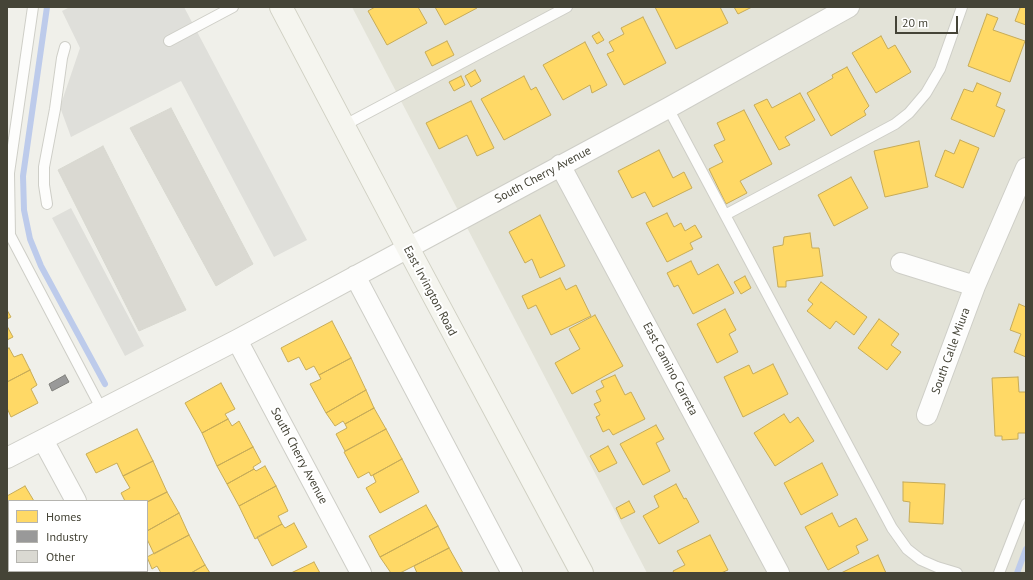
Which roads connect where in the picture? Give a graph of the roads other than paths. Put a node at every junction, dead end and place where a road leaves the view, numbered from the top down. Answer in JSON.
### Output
{"nodes":[{"id":1,"x":33,"y":7,"type":"edge"},
{"id":2,"x":233,"y":7,"type":"edge"},
{"id":3,"x":281,"y":7,"type":"edge"},
{"id":4,"x":567,"y":7,"type":"edge"},
{"id":5,"x":849,"y":7,"type":"edge"},
{"id":6,"x":962,"y":7,"type":"edge"},
{"id":7,"x":170,"y":41,"type":"dead end"},
{"id":8,"x":65,"y":48,"type":"dead end"},
{"id":9,"x":668,"y":108,"type":"junction"},
{"id":10,"x":343,"y":126,"type":"junction"},
{"id":11,"x":560,"y":165,"type":"junction"},
{"id":12,"x":1026,"y":168,"type":"edge"},
{"id":13,"x":47,"y":204,"type":"dead end"},
{"id":14,"x":725,"y":215,"type":"junction"},
{"id":15,"x":408,"y":248,"type":"junction"},
{"id":16,"x":901,"y":263,"type":"dead end"},
{"id":17,"x":355,"y":276,"type":"junction"},
{"id":18,"x":975,"y":286,"type":"junction"},
{"id":19,"x":237,"y":340,"type":"junction"},
{"id":20,"x":102,"y":410,"type":"junction"},
{"id":21,"x":927,"y":415,"type":"dead end"},
{"id":22,"x":43,"y":440,"type":"junction"},
{"id":23,"x":7,"y":458,"type":"edge"},
{"id":24,"x":75,"y":500,"type":"edge"},
{"id":25,"x":1026,"y":504,"type":"edge"},
{"id":26,"x":361,"y":573,"type":"edge"},
{"id":27,"x":512,"y":573,"type":"edge"},
{"id":28,"x":582,"y":573,"type":"edge"},
{"id":29,"x":779,"y":573,"type":"edge"},
{"id":30,"x":957,"y":573,"type":"edge"},
{"id":31,"x":999,"y":573,"type":"edge"}],
"edges":[{"from":1,"to":20,"type":"lane"},
{"from":2,"to":7,"type":"lane"},
{"from":3,"to":10,"type":"main road","name":"East Irvington Road"},
{"from":4,"to":10,"type":"lane"},
{"from":5,"to":9,"type":"street","name":"South Cherry Avenue"},
{"from":6,"to":14,"type":"lane"},
{"from":8,"to":13,"type":"lane"},
{"from":9,"to":11,"type":"street","name":"South Cherry Avenue"},
{"from":9,"to":14,"type":"lane"},
{"from":10,"to":15,"type":"main road","name":"East Irvington Road"},
{"from":11,"to":15,"type":"street","name":"South Cherry Avenue"},
{"from":11,"to":29,"type":"street","name":"East Camino Carreta"},
{"from":12,"to":18,"type":"street","name":"South Calle Miura"},
{"from":14,"to":30,"type":"lane"},
{"from":15,"to":17,"type":"street","name":"South Cherry Avenue"},
{"from":15,"to":28,"type":"main road","name":"East Irvington Road"},
{"from":16,"to":18,"type":"street"},
{"from":17,"to":19,"type":"street","name":"South Cherry Avenue"},
{"from":17,"to":27,"type":"street"},
{"from":18,"to":21,"type":"street","name":"South Calle Miura"},
{"from":19,"to":20,"type":"street","name":"South Cherry Avenue"},
{"from":19,"to":26,"type":"street","name":"South Cherry Avenue"},
{"from":20,"to":22,"type":"street","name":"South Cherry Avenue"},
{"from":22,"to":23,"type":"street","name":"South Cherry Avenue"},
{"from":22,"to":24,"type":"street"},
{"from":25,"to":31,"type":"lane"}]}
